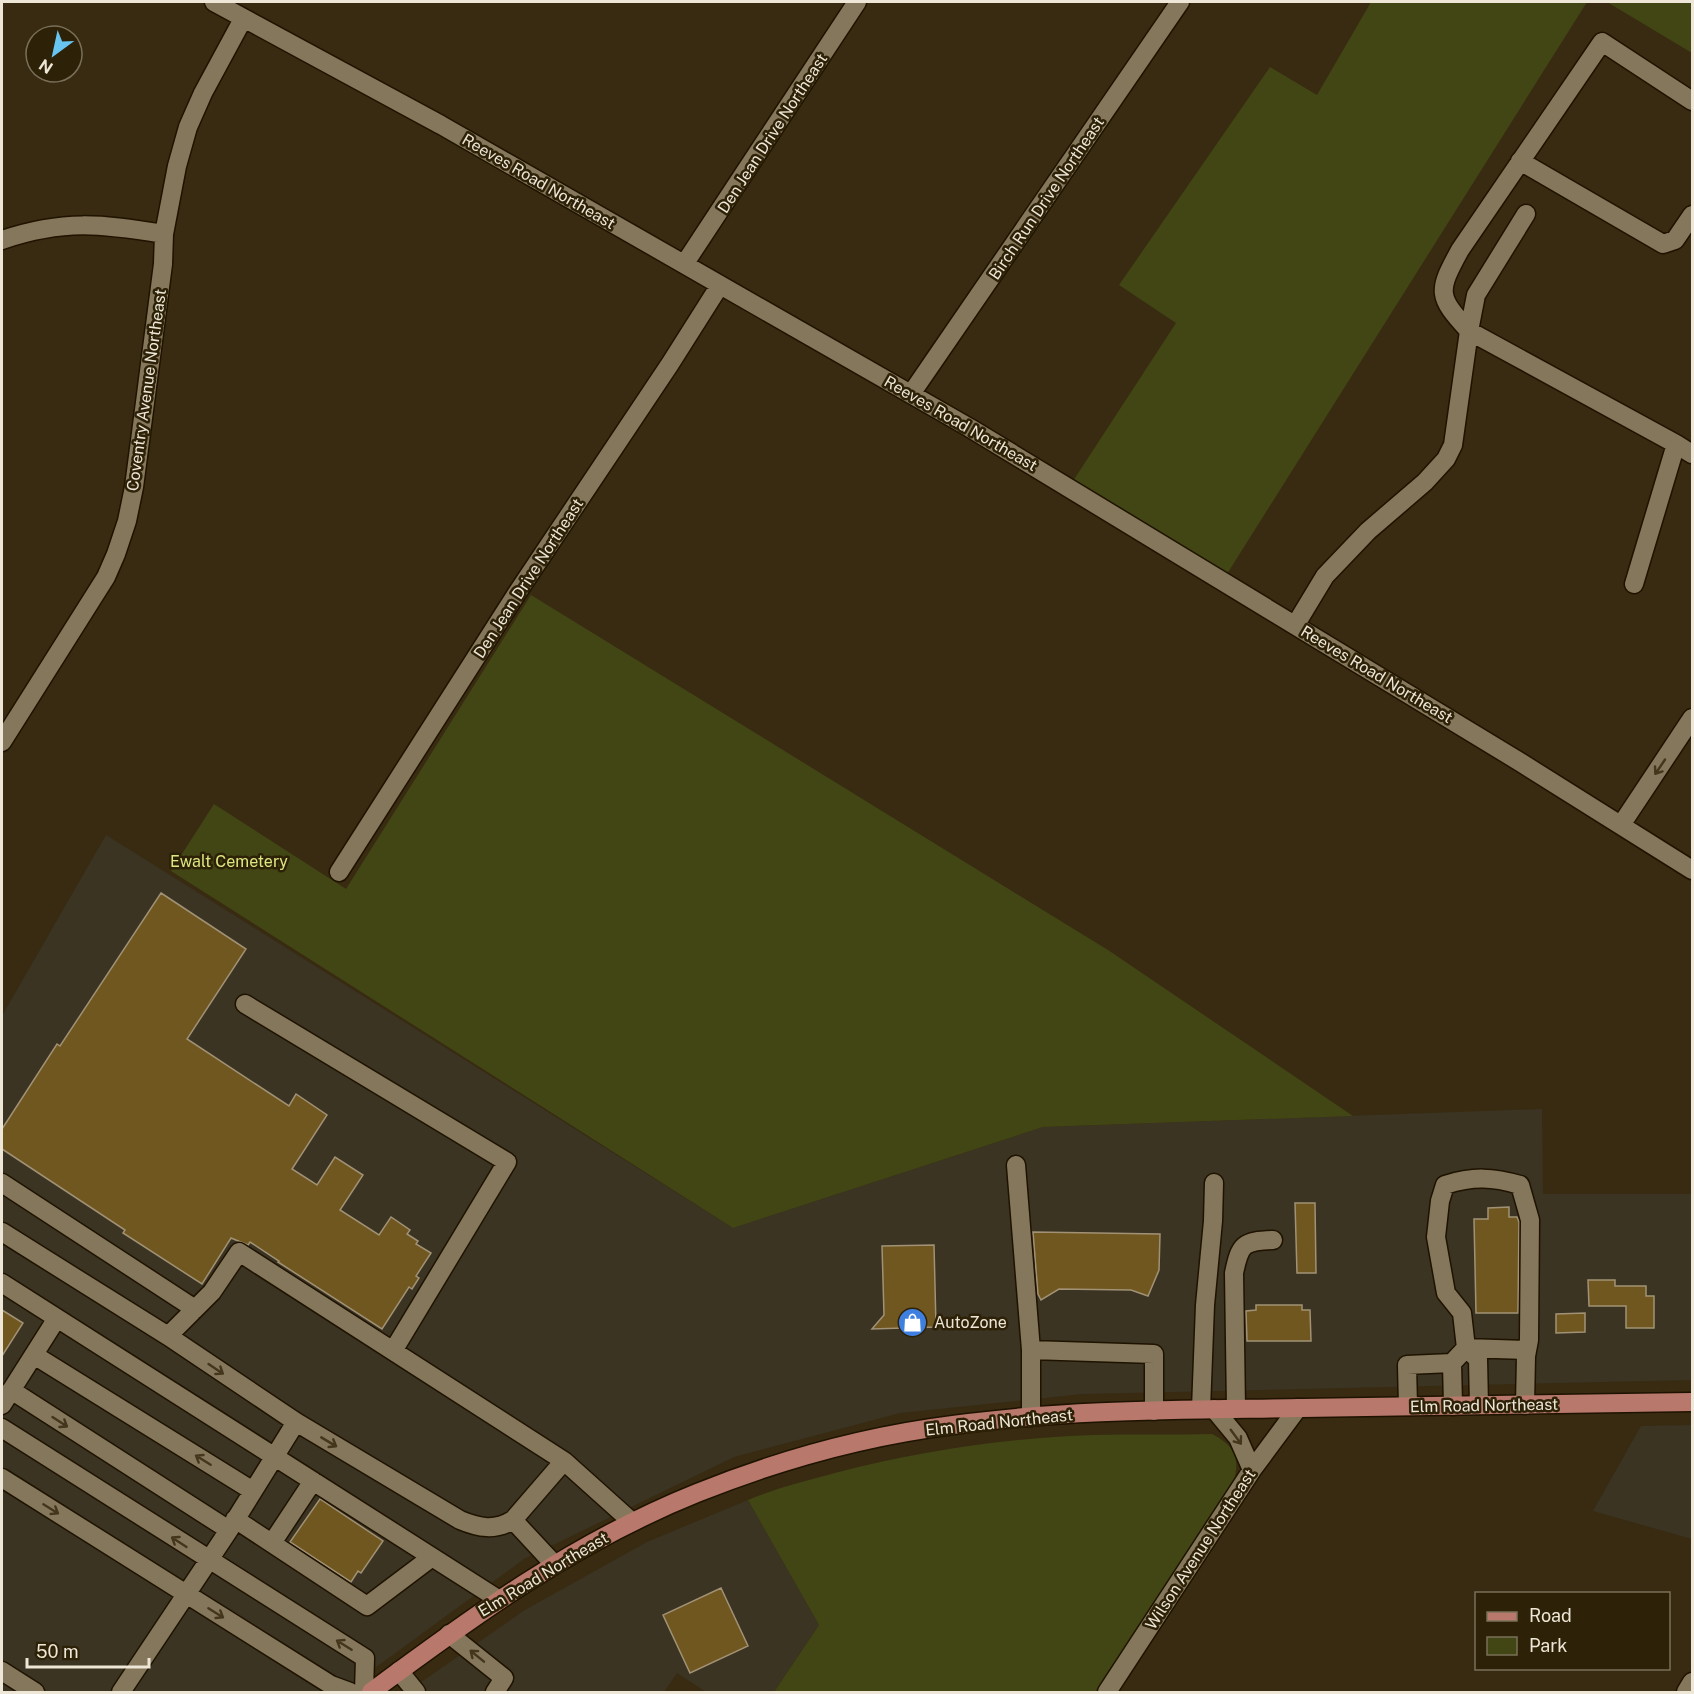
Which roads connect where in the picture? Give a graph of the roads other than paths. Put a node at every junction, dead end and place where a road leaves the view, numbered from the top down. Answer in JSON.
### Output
{"nodes":[{"id":1,"x":214,"y":2,"type":"edge"},
{"id":2,"x":857,"y":2,"type":"edge"},
{"id":3,"x":1180,"y":2,"type":"edge"},
{"id":4,"x":243,"y":19,"type":"junction"},
{"id":5,"x":1692,"y":101,"type":"edge"},
{"id":6,"x":1521,"y":161,"type":"junction"},
{"id":7,"x":1526,"y":214,"type":"dead end"},
{"id":8,"x":1692,"y":215,"type":"edge"},
{"id":9,"x":164,"y":234,"type":"junction"},
{"id":10,"x":2,"y":240,"type":"edge"},
{"id":11,"x":685,"y":263,"type":"junction"},
{"id":12,"x":720,"y":285,"type":"junction"},
{"id":13,"x":1469,"y":331,"type":"junction"},
{"id":14,"x":911,"y":394,"type":"junction"},
{"id":15,"x":1687,"y":447,"type":"edge"},
{"id":16,"x":1635,"y":585,"type":"dead end"},
{"id":17,"x":1296,"y":624,"type":"junction"},
{"id":18,"x":1692,"y":718,"type":"edge"},
{"id":19,"x":2,"y":742,"type":"edge"},
{"id":20,"x":1621,"y":825,"type":"junction"},
{"id":21,"x":1692,"y":870,"type":"edge"},
{"id":22,"x":339,"y":872,"type":"dead end"},
{"id":23,"x":245,"y":1004,"type":"dead end"},
{"id":24,"x":1016,"y":1165,"type":"dead end"},
{"id":25,"x":2,"y":1183,"type":"edge"},
{"id":26,"x":1214,"y":1183,"type":"dead end"},
{"id":27,"x":2,"y":1232,"type":"edge"},
{"id":28,"x":1273,"y":1240,"type":"dead end"},
{"id":29,"x":2,"y":1283,"type":"edge"},
{"id":30,"x":195,"y":1309,"type":"junction"},
{"id":31,"x":57,"y":1318,"type":"junction"},
{"id":32,"x":168,"y":1336,"type":"junction"},
{"id":33,"x":1466,"y":1348,"type":"junction"},
{"id":34,"x":1031,"y":1350,"type":"junction"},
{"id":35,"x":1527,"y":1350,"type":"junction"},
{"id":36,"x":393,"y":1351,"type":"junction"},
{"id":37,"x":34,"y":1355,"type":"junction"},
{"id":38,"x":1452,"y":1363,"type":"junction"},
{"id":39,"x":6,"y":1397,"type":"edge"},
{"id":40,"x":1692,"y":1402,"type":"edge"},
{"id":41,"x":1479,"y":1405,"type":"junction"},
{"id":42,"x":1525,"y":1405,"type":"junction"},
{"id":43,"x":1408,"y":1406,"type":"junction"},
{"id":44,"x":1453,"y":1406,"type":"junction"},
{"id":45,"x":1236,"y":1408,"type":"junction"},
{"id":46,"x":1298,"y":1408,"type":"junction"},
{"id":47,"x":1207,"y":1409,"type":"junction"},
{"id":48,"x":1155,"y":1411,"type":"junction"},
{"id":49,"x":1031,"y":1417,"type":"junction"},
{"id":50,"x":296,"y":1422,"type":"junction"},
{"id":51,"x":2,"y":1428,"type":"edge"},
{"id":52,"x":274,"y":1456,"type":"junction"},
{"id":53,"x":564,"y":1461,"type":"junction"},
{"id":54,"x":1252,"y":1470,"type":"junction"},
{"id":55,"x":2,"y":1478,"type":"edge"},
{"id":56,"x":313,"y":1481,"type":"junction"},
{"id":57,"x":253,"y":1491,"type":"junction"},
{"id":58,"x":513,"y":1520,"type":"junction"},
{"id":59,"x":632,"y":1522,"type":"junction"},
{"id":60,"x":232,"y":1524,"type":"junction"},
{"id":61,"x":272,"y":1544,"type":"junction"},
{"id":62,"x":432,"y":1557,"type":"junction"},
{"id":63,"x":208,"y":1560,"type":"junction"},
{"id":64,"x":554,"y":1564,"type":"junction"},
{"id":65,"x":186,"y":1594,"type":"junction"},
{"id":66,"x":498,"y":1599,"type":"junction"},
{"id":67,"x":449,"y":1634,"type":"junction"},
{"id":68,"x":2,"y":1671,"type":"edge"},
{"id":69,"x":399,"y":1671,"type":"junction"},
{"id":70,"x":1692,"y":1682,"type":"edge"},
{"id":71,"x":499,"y":1685,"type":"edge"},
{"id":72,"x":35,"y":1692,"type":"edge"},
{"id":73,"x":121,"y":1692,"type":"edge"},
{"id":74,"x":350,"y":1692,"type":"edge"},
{"id":75,"x":364,"y":1692,"type":"edge"},
{"id":76,"x":371,"y":1692,"type":"edge"},
{"id":77,"x":416,"y":1692,"type":"edge"},
{"id":78,"x":1107,"y":1692,"type":"edge"},
{"id":79,"x":1686,"y":1692,"type":"edge"}],
"edges":[{"from":1,"to":4,"type":"street","name":"Reeves Road Northeast"},
{"from":2,"to":11,"type":"street","name":"Den Jean Drive Northeast"},
{"from":3,"to":14,"type":"street","name":"Birch Run Drive Northeast"},
{"from":4,"to":9,"type":"street","name":"Coventry Avenue Northeast"},
{"from":4,"to":11,"type":"street","name":"Reeves Road Northeast"},
{"from":5,"to":6,"type":"street"},
{"from":6,"to":8,"type":"street"},
{"from":6,"to":13,"type":"street"},
{"from":7,"to":13,"type":"street"},
{"from":9,"to":10,"type":"street"},
{"from":9,"to":19,"type":"street","name":"Coventry Avenue Northeast"},
{"from":11,"to":12,"type":"street","name":"Reeves Road Northeast"},
{"from":12,"to":14,"type":"street","name":"Reeves Road Northeast"},
{"from":12,"to":22,"type":"street","name":"Den Jean Drive Northeast"},
{"from":13,"to":15,"type":"street"},
{"from":13,"to":17,"type":"street"},
{"from":14,"to":17,"type":"street","name":"Reeves Road Northeast"},
{"from":15,"to":16,"type":"street"},
{"from":17,"to":20,"type":"street","name":"Reeves Road Northeast"},
{"from":18,"to":20,"type":"street","one_way":true},
{"from":20,"to":21,"type":"street","name":"Reeves Road Northeast"},
{"from":23,"to":36,"type":"street"},
{"from":24,"to":34,"type":"street"},
{"from":25,"to":30,"type":"street"},
{"from":26,"to":47,"type":"street"},
{"from":27,"to":32,"type":"street"},
{"from":28,"to":45,"type":"street"},
{"from":29,"to":31,"type":"street"},
{"from":30,"to":32,"type":"street"},
{"from":30,"to":36,"type":"street"},
{"from":31,"to":37,"type":"street"},
{"from":31,"to":52,"type":"street"},
{"from":32,"to":50,"type":"street","one_way":true},
{"from":33,"to":35,"type":"street"},
{"from":33,"to":35,"type":"street"},
{"from":33,"to":38,"type":"street"},
{"from":33,"to":41,"type":"street"},
{"from":34,"to":48,"type":"street"},
{"from":34,"to":49,"type":"street"},
{"from":35,"to":42,"type":"street"},
{"from":36,"to":53,"type":"street"},
{"from":37,"to":39,"type":"street"},
{"from":57,"to":37,"type":"street","one_way":true},
{"from":38,"to":43,"type":"street"},
{"from":38,"to":44,"type":"street"},
{"from":39,"to":60,"type":"street","one_way":true},
{"from":40,"to":42,"type":"main road","name":"Elm Road Northeast"},
{"from":41,"to":42,"type":"main road","name":"Elm Road Northeast"},
{"from":41,"to":44,"type":"main road","name":"Elm Road Northeast"},
{"from":43,"to":44,"type":"main road","name":"Elm Road Northeast"},
{"from":43,"to":46,"type":"main road","name":"Elm Road Northeast"},
{"from":45,"to":46,"type":"main road","name":"Elm Road Northeast"},
{"from":45,"to":47,"type":"main road","name":"Elm Road Northeast"},
{"from":46,"to":54,"type":"street","name":"Wilson Avenue Northeast"},
{"from":47,"to":48,"type":"main road","name":"Elm Road Northeast"},
{"from":47,"to":54,"type":"street","one_way":true},
{"from":48,"to":49,"type":"main road","name":"Elm Road Northeast"},
{"from":49,"to":59,"type":"main road","name":"Elm Road Northeast"},
{"from":50,"to":52,"type":"street"},
{"from":50,"to":58,"type":"street","one_way":true},
{"from":63,"to":51,"type":"street","one_way":true},
{"from":52,"to":56,"type":"street"},
{"from":52,"to":57,"type":"street"},
{"from":53,"to":58,"type":"street"},
{"from":53,"to":59,"type":"street"},
{"from":54,"to":78,"type":"street","name":"Wilson Avenue Northeast"},
{"from":55,"to":65,"type":"street","one_way":true},
{"from":56,"to":61,"type":"street"},
{"from":56,"to":62,"type":"street"},
{"from":57,"to":60,"type":"street"},
{"from":58,"to":64,"type":"street"},
{"from":59,"to":64,"type":"main road","name":"Elm Road Northeast"},
{"from":60,"to":61,"type":"street"},
{"from":60,"to":63,"type":"street"},
{"from":61,"to":62,"type":"street"},
{"from":62,"to":66,"type":"street"},
{"from":63,"to":65,"type":"street"},
{"from":75,"to":63,"type":"street","one_way":true},
{"from":64,"to":66,"type":"main road","name":"Elm Road Northeast"},
{"from":65,"to":73,"type":"street"},
{"from":65,"to":74,"type":"street","one_way":true},
{"from":66,"to":67,"type":"main road","name":"Elm Road Northeast"},
{"from":67,"to":69,"type":"main road","name":"Elm Road Northeast"},
{"from":71,"to":67,"type":"street","one_way":true},
{"from":68,"to":72,"type":"street"},
{"from":69,"to":76,"type":"main road","name":"Elm Road Northeast"},
{"from":69,"to":77,"type":"street"},
{"from":70,"to":79,"type":"street"}]}
